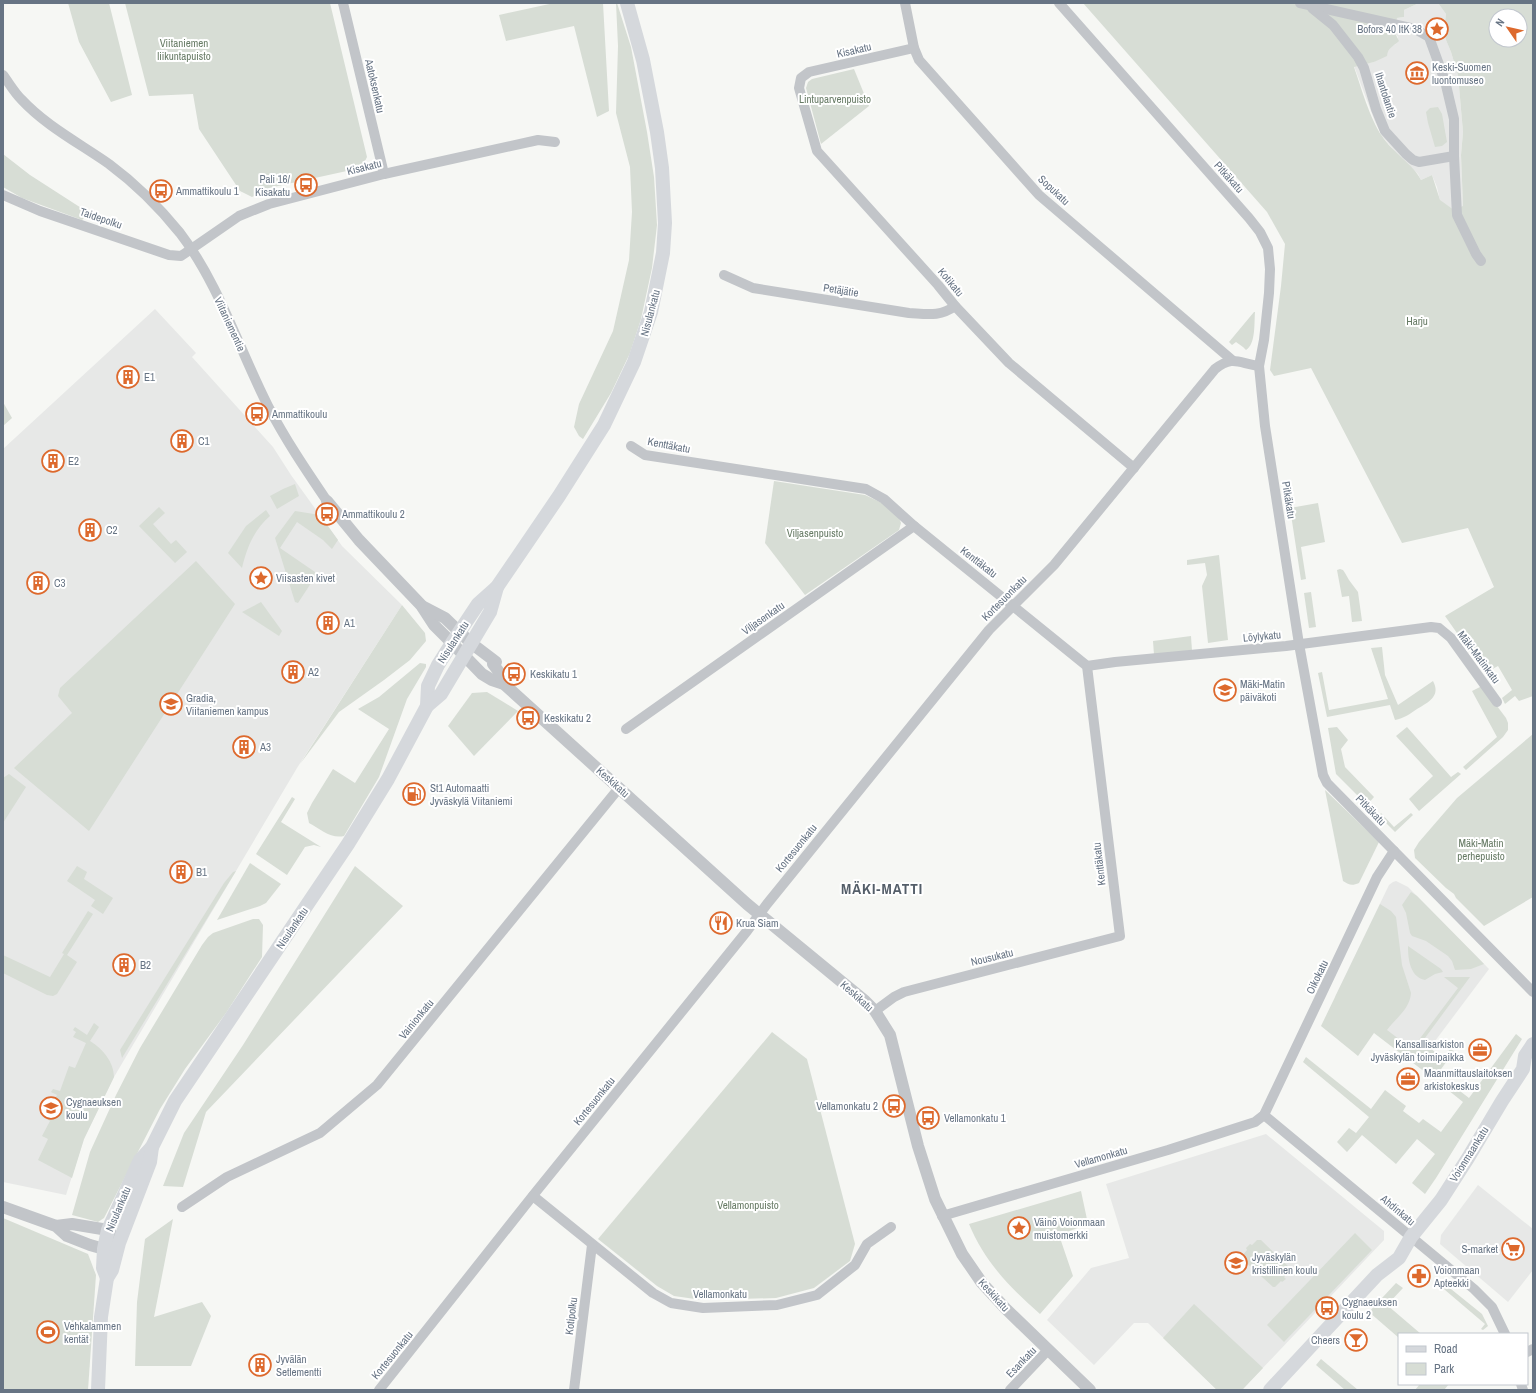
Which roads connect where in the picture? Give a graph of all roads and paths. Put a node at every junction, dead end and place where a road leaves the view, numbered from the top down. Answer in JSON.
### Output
{"nodes":[{"id":1,"x":343,"y":3,"type":"edge"},
{"id":2,"x":626,"y":3,"type":"edge"},
{"id":3,"x":905,"y":3,"type":"edge"},
{"id":4,"x":1058,"y":3,"type":"edge"},
{"id":5,"x":1300,"y":3,"type":"edge"},
{"id":6,"x":1311,"y":6,"type":"junction"},
{"id":7,"x":914,"y":48,"type":"junction"},
{"id":8,"x":3,"y":75,"type":"edge"},
{"id":9,"x":802,"y":78,"type":"joint"},
{"id":10,"x":555,"y":142,"type":"dead end"},
{"id":11,"x":1454,"y":156,"type":"junction"},
{"id":12,"x":384,"y":174,"type":"junction"},
{"id":13,"x":3,"y":195,"type":"edge"},
{"id":14,"x":191,"y":250,"type":"junction"},
{"id":15,"x":1481,"y":261,"type":"dead end"},
{"id":16,"x":724,"y":275,"type":"dead end"},
{"id":17,"x":955,"y":306,"type":"junction"},
{"id":18,"x":1232,"y":360,"type":"junction"},
{"id":19,"x":1258,"y":366,"type":"junction"},
{"id":20,"x":631,"y":446,"type":"dead end"},
{"id":21,"x":1134,"y":468,"type":"junction"},
{"id":22,"x":327,"y":501,"type":"joint"},
{"id":23,"x":914,"y":526,"type":"junction"},
{"id":24,"x":497,"y":587,"type":"junction"},
{"id":25,"x":421,"y":605,"type":"junction"},
{"id":26,"x":1014,"y":605,"type":"junction"},
{"id":27,"x":1439,"y":628,"type":"joint"},
{"id":28,"x":460,"y":631,"type":"junction"},
{"id":29,"x":452,"y":643,"type":"junction"},
{"id":30,"x":471,"y":643,"type":"junction"},
{"id":31,"x":1299,"y":644,"type":"junction"},
{"id":32,"x":464,"y":655,"type":"junction"},
{"id":33,"x":1087,"y":666,"type":"junction"},
{"id":34,"x":504,"y":684,"type":"junction"},
{"id":35,"x":1497,"y":702,"type":"dead end"},
{"id":36,"x":427,"y":706,"type":"junction"},
{"id":37,"x":626,"y":729,"type":"dead end"},
{"id":38,"x":619,"y":788,"type":"junction"},
{"id":39,"x":1394,"y":851,"type":"junction"},
{"id":40,"x":760,"y":915,"type":"junction"},
{"id":41,"x":1120,"y":936,"type":"joint"},
{"id":42,"x":1533,"y":992,"type":"edge"},
{"id":43,"x":875,"y":1011,"type":"junction"},
{"id":44,"x":1533,"y":1044,"type":"edge"},
{"id":45,"x":1528,"y":1066,"type":"edge"},
{"id":46,"x":1264,"y":1115,"type":"junction"},
{"id":47,"x":152,"y":1147,"type":"junction"},
{"id":48,"x":533,"y":1196,"type":"junction"},
{"id":49,"x":3,"y":1207,"type":"edge"},
{"id":50,"x":182,"y":1207,"type":"dead end"},
{"id":51,"x":942,"y":1216,"type":"junction"},
{"id":52,"x":56,"y":1226,"type":"junction"},
{"id":53,"x":891,"y":1227,"type":"dead end"},
{"id":54,"x":108,"y":1230,"type":"junction"},
{"id":55,"x":1411,"y":1237,"type":"junction"},
{"id":56,"x":119,"y":1243,"type":"junction"},
{"id":57,"x":592,"y":1245,"type":"junction"},
{"id":58,"x":104,"y":1248,"type":"junction"},
{"id":59,"x":107,"y":1278,"type":"junction"},
{"id":60,"x":1505,"y":1333,"type":"edge"},
{"id":61,"x":1048,"y":1350,"type":"junction"},
{"id":62,"x":98,"y":1390,"type":"edge"},
{"id":63,"x":379,"y":1390,"type":"edge"},
{"id":64,"x":574,"y":1390,"type":"edge"},
{"id":65,"x":1010,"y":1390,"type":"edge"},
{"id":66,"x":1090,"y":1390,"type":"edge"},
{"id":67,"x":1270,"y":1390,"type":"edge"}],
"edges":[{"from":1,"to":12,"type":"street","name":"Aatoksenkatu"},
{"from":2,"to":24,"type":"main road","name":"Nisulankatu"},
{"from":3,"to":7,"type":"street","name":"Sopukatu"},
{"from":4,"to":19,"type":"street","name":"Pitkäkatu"},
{"from":5,"to":6,"type":"street","name":"Ihantolantie"},
{"from":6,"to":11,"type":"street","name":"Ihantolantie"},
{"from":6,"to":11,"type":"street","name":"Ihantolantie"},
{"from":7,"to":9,"type":"street","name":"Kisakatu"},
{"from":7,"to":18,"type":"street","name":"Sopukatu"},
{"from":8,"to":14,"type":"street","name":"Viitaniementie"},
{"from":9,"to":17,"type":"street","name":"Kotikatu"},
{"from":10,"to":12,"type":"street","name":"Kisakatu"},
{"from":11,"to":15,"type":"street","name":"Ihantolantie"},
{"from":12,"to":14,"type":"street","name":"Kisakatu"},
{"from":13,"to":14,"type":"street","name":"Taidepolku"},
{"from":14,"to":22,"type":"street","name":"Viitaniementie"},
{"from":16,"to":17,"type":"street","name":"Petäjätie"},
{"from":17,"to":21,"type":"street","name":"Kotikatu"},
{"from":18,"to":19,"type":"street"},
{"from":18,"to":21,"type":"street","name":"Kortesuonkatu"},
{"from":19,"to":31,"type":"street","name":"Pitkäkatu"},
{"from":20,"to":23,"type":"street","name":"Kenttäkatu"},
{"from":21,"to":26,"type":"street","name":"Kortesuonkatu"},
{"from":22,"to":25,"type":"street","name":"Viitaniementie"},
{"from":23,"to":26,"type":"street","name":"Kenttäkatu"},
{"from":23,"to":37,"type":"street","name":"Viljasenkatu"},
{"from":24,"to":28,"type":"main road","name":"Nisulankatu"},
{"from":24,"to":30,"type":"main road","name":"Nisulankatu"},
{"from":25,"to":28,"type":"street","name":"Viitaniementie"},
{"from":25,"to":29,"type":"street","name":"Viitaniementie"},
{"from":26,"to":33,"type":"street","name":"Kenttäkatu"},
{"from":26,"to":40,"type":"street","name":"Kortesuonkatu"},
{"from":27,"to":31,"type":"street","name":"Löylykatu"},
{"from":27,"to":35,"type":"street","name":"Mäki-Matinkatu"},
{"from":28,"to":29,"type":"main road","name":"Nisulankatu"},
{"from":28,"to":30,"type":"street","name":"Viitaniementie"},
{"from":29,"to":32,"type":"street","name":"Keskikatu"},
{"from":29,"to":36,"type":"main road","name":"Nisulankatu"},
{"from":30,"to":32,"type":"main road","name":"Nisulankatu"},
{"from":30,"to":34,"type":"street","name":"Keskikatu"},
{"from":31,"to":33,"type":"street","name":"Löylykatu"},
{"from":31,"to":39,"type":"street","name":"Pitkäkatu"},
{"from":32,"to":34,"type":"street","name":"Keskikatu"},
{"from":32,"to":36,"type":"main road","name":"Nisulankatu"},
{"from":33,"to":41,"type":"street","name":"Kenttäkatu"},
{"from":34,"to":38,"type":"street","name":"Keskikatu"},
{"from":36,"to":47,"type":"main road","name":"Nisulankatu"},
{"from":38,"to":40,"type":"street","name":"Keskikatu"},
{"from":38,"to":50,"type":"street","name":"Vainionkatu"},
{"from":39,"to":42,"type":"street","name":"Pitkäkatu"},
{"from":39,"to":46,"type":"street","name":"Oikokatu"},
{"from":40,"to":43,"type":"street","name":"Keskikatu"},
{"from":40,"to":48,"type":"street","name":"Kortesuonkatu"},
{"from":41,"to":43,"type":"street","name":"Nousukatu"},
{"from":43,"to":51,"type":"street","name":"Keskikatu"},
{"from":44,"to":45,"type":"main road","name":"Voionmaankatu"},
{"from":45,"to":55,"type":"main road","name":"Voionmaankatu"},
{"from":46,"to":51,"type":"street","name":"Vellamonkatu"},
{"from":46,"to":55,"type":"street","name":"Ahdinkatu"},
{"from":47,"to":54,"type":"main road","name":"Nisulankatu"},
{"from":47,"to":56,"type":"main road","name":"Nisulankatu"},
{"from":48,"to":57,"type":"street","name":"Vellamonkatu"},
{"from":48,"to":63,"type":"street","name":"Kortesuonkatu"},
{"from":49,"to":52,"type":"street"},
{"from":51,"to":61,"type":"street","name":"Keskikatu"},
{"from":52,"to":54,"type":"street"},
{"from":52,"to":58,"type":"street"},
{"from":53,"to":57,"type":"street","name":"Vellamonkatu"},
{"from":54,"to":56,"type":"street"},
{"from":54,"to":58,"type":"main road","name":"Nisulankatu"},
{"from":55,"to":60,"type":"street","name":"Ahdinkatu"},
{"from":55,"to":67,"type":"main road","name":"Voionmaankatu"},
{"from":56,"to":58,"type":"street"},
{"from":56,"to":59,"type":"main road","name":"Nisulankatu"},
{"from":57,"to":64,"type":"street","name":"Kotipolku"},
{"from":58,"to":59,"type":"main road","name":"Nisulankatu"},
{"from":59,"to":62,"type":"main road","name":"Nisulankatu"},
{"from":61,"to":65,"type":"street","name":"Esankatu"},
{"from":61,"to":66,"type":"street","name":"Keskikatu"}]}
